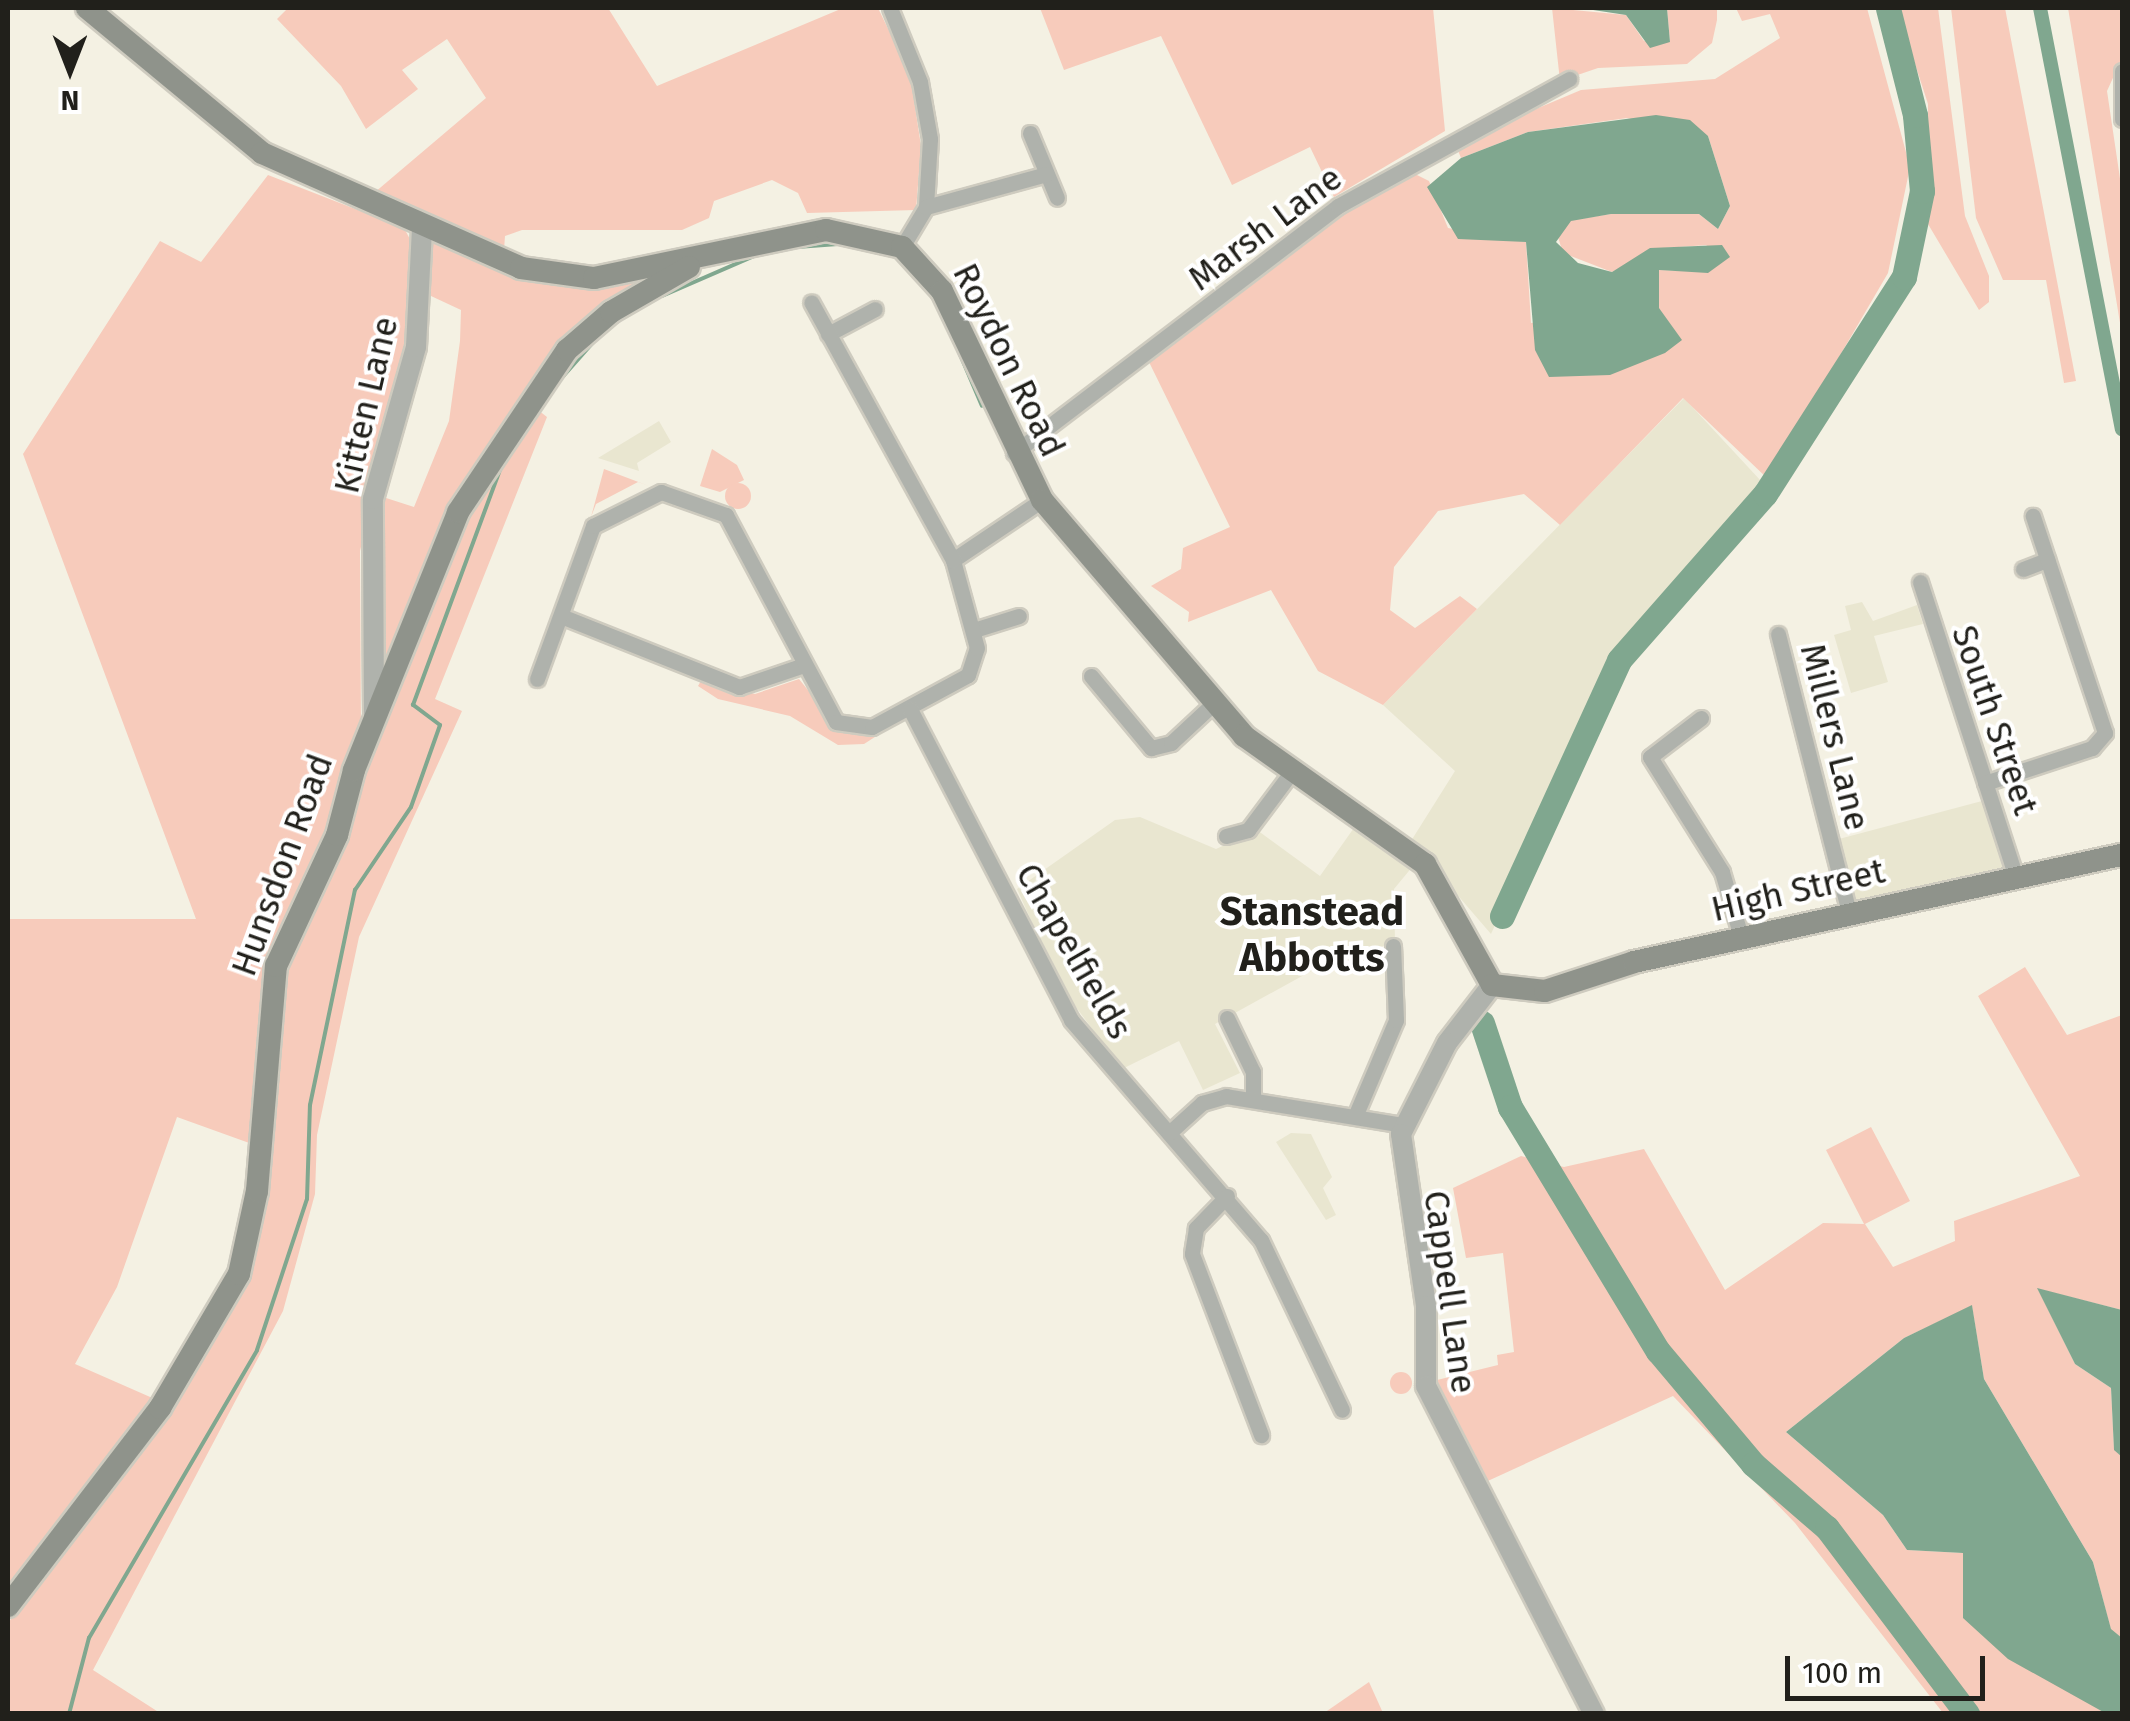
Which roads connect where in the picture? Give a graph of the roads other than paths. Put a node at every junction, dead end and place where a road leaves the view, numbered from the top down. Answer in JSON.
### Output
{"nodes":[{"id":1,"x":87,"y":8,"type":"edge"},
{"id":2,"x":890,"y":8,"type":"edge"},
{"id":3,"x":2122,"y":71,"type":"edge"},
{"id":4,"x":1569,"y":79,"type":"dead end"},
{"id":5,"x":2122,"y":119,"type":"edge"},
{"id":6,"x":1030,"y":132,"type":"dead end"},
{"id":7,"x":1047,"y":174,"type":"junction"},
{"id":8,"x":1057,"y":198,"type":"dead end"},
{"id":9,"x":926,"y":207,"type":"junction"},
{"id":10,"x":422,"y":229,"type":"junction"},
{"id":11,"x":902,"y":247,"type":"junction"},
{"id":12,"x":703,"y":256,"type":"junction"},
{"id":13,"x":811,"y":302,"type":"dead end"},
{"id":14,"x":874,"y":309,"type":"dead end"},
{"id":15,"x":828,"y":334,"type":"junction"},
{"id":16,"x":1014,"y":453,"type":"junction"},
{"id":17,"x":1042,"y":500,"type":"junction"},
{"id":18,"x":2032,"y":516,"type":"dead end"},
{"id":19,"x":952,"y":560,"type":"junction"},
{"id":20,"x":2047,"y":560,"type":"junction"},
{"id":21,"x":2023,"y":569,"type":"dead end"},
{"id":22,"x":1920,"y":582,"type":"dead end"},
{"id":23,"x":561,"y":616,"type":"junction"},
{"id":24,"x":1019,"y":616,"type":"dead end"},
{"id":25,"x":974,"y":630,"type":"junction"},
{"id":26,"x":1778,"y":634,"type":"dead end"},
{"id":27,"x":804,"y":665,"type":"junction"},
{"id":28,"x":1091,"y":676,"type":"dead end"},
{"id":29,"x":537,"y":680,"type":"dead end"},
{"id":30,"x":1214,"y":704,"type":"junction"},
{"id":31,"x":910,"y":708,"type":"junction"},
{"id":32,"x":374,"y":716,"type":"junction"},
{"id":33,"x":1702,"y":718,"type":"dead end"},
{"id":34,"x":1290,"y":774,"type":"junction"},
{"id":35,"x":1985,"y":783,"type":"junction"},
{"id":36,"x":1226,"y":836,"type":"dead end"},
{"id":37,"x":2122,"y":855,"type":"edge"},
{"id":38,"x":2016,"y":877,"type":"junction"},
{"id":39,"x":1850,"y":913,"type":"junction"},
{"id":40,"x":1742,"y":940,"type":"junction"},
{"id":41,"x":1393,"y":946,"type":"dead end"},
{"id":42,"x":1492,"y":985,"type":"junction"},
{"id":43,"x":1227,"y":1018,"type":"dead end"},
{"id":44,"x":1253,"y":1099,"type":"junction"},
{"id":45,"x":1356,"y":1114,"type":"junction"},
{"id":46,"x":1404,"y":1125,"type":"junction"},
{"id":47,"x":1169,"y":1133,"type":"junction"},
{"id":48,"x":1227,"y":1196,"type":"junction"},
{"id":49,"x":1342,"y":1410,"type":"dead end"},
{"id":50,"x":1261,"y":1435,"type":"dead end"},
{"id":51,"x":8,"y":1606,"type":"edge"},
{"id":52,"x":1594,"y":1714,"type":"edge"}],
"edges":[{"from":1,"to":10,"type":"main road","name":"Roydon Road"},
{"from":2,"to":9,"type":"street"},
{"from":3,"to":5,"type":"street"},
{"from":4,"to":16,"type":"street","name":"Marsh Lane"},
{"from":6,"to":7,"type":"street"},
{"from":7,"to":8,"type":"street"},
{"from":7,"to":9,"type":"street"},
{"from":9,"to":11,"type":"street"},
{"from":10,"to":12,"type":"main road","name":"Roydon Road"},
{"from":10,"to":32,"type":"street","name":"Kitten Lane"},
{"from":11,"to":12,"type":"main road","name":"Roydon Road"},
{"from":11,"to":16,"type":"main road","name":"Roydon Road"},
{"from":12,"to":32,"type":"main road","name":"Hunsdon Road"},
{"from":13,"to":15,"type":"street"},
{"from":14,"to":15,"type":"street"},
{"from":15,"to":19,"type":"street"},
{"from":16,"to":17,"type":"main road","name":"Roydon Road"},
{"from":17,"to":19,"type":"street"},
{"from":17,"to":30,"type":"main road","name":"Roydon Road"},
{"from":18,"to":20,"type":"street"},
{"from":19,"to":25,"type":"street"},
{"from":20,"to":21,"type":"street"},
{"from":20,"to":35,"type":"street"},
{"from":22,"to":35,"type":"street","name":"South Street"},
{"from":23,"to":27,"type":"street"},
{"from":23,"to":27,"type":"street"},
{"from":23,"to":29,"type":"street"},
{"from":24,"to":25,"type":"street"},
{"from":25,"to":31,"type":"street"},
{"from":26,"to":39,"type":"street","name":"Millers Lane"},
{"from":27,"to":31,"type":"street"},
{"from":28,"to":30,"type":"street"},
{"from":30,"to":34,"type":"main road","name":"Roydon Road"},
{"from":31,"to":47,"type":"street","name":"Chapelfields"},
{"from":32,"to":51,"type":"main road","name":"Hunsdon Road"},
{"from":33,"to":40,"type":"street"},
{"from":34,"to":36,"type":"street"},
{"from":34,"to":42,"type":"main road","name":"Roydon Road"},
{"from":35,"to":38,"type":"street","name":"South Street"},
{"from":37,"to":38,"type":"main road","name":"High Street"},
{"from":38,"to":39,"type":"main road","name":"High Street"},
{"from":39,"to":40,"type":"main road","name":"High Street"},
{"from":40,"to":42,"type":"main road","name":"High Street"},
{"from":41,"to":45,"type":"street"},
{"from":42,"to":46,"type":"street"},
{"from":43,"to":44,"type":"street"},
{"from":44,"to":45,"type":"street"},
{"from":44,"to":47,"type":"street"},
{"from":45,"to":46,"type":"street"},
{"from":46,"to":52,"type":"street","name":"Cappell Lane"},
{"from":47,"to":48,"type":"street","name":"Chapelfields"},
{"from":48,"to":49,"type":"street","name":"Chapelfields"},
{"from":48,"to":50,"type":"street"}]}
